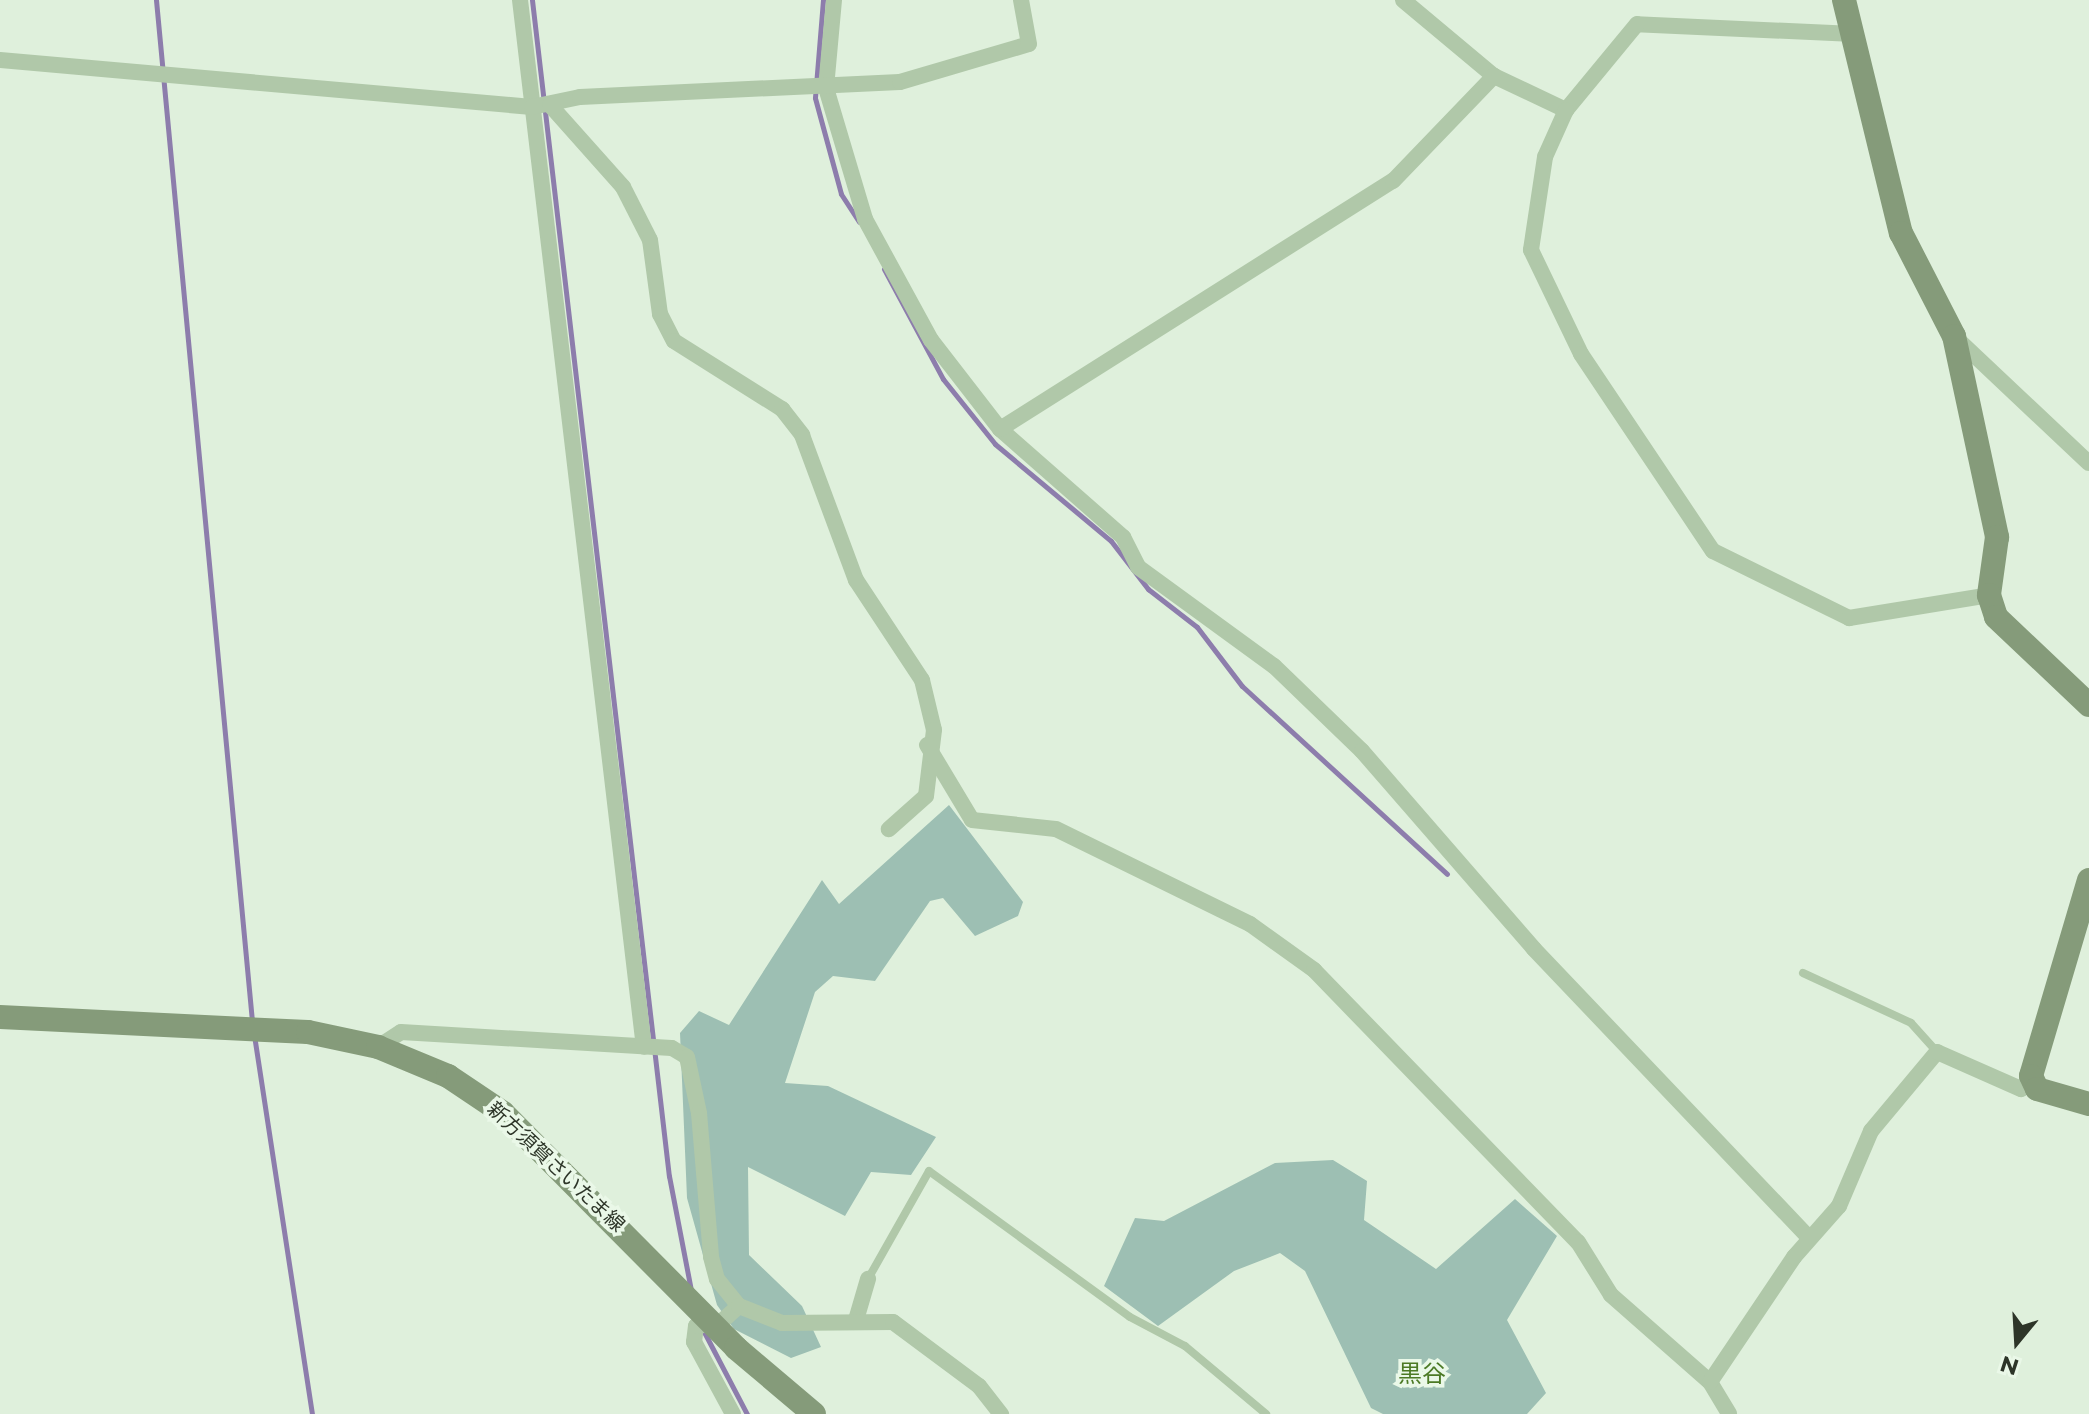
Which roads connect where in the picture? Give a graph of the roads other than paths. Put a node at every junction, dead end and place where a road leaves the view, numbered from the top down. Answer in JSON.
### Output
{"nodes":[{"id":1,"x":520,"y":0,"type":"edge"},
{"id":2,"x":834,"y":0,"type":"edge"},
{"id":3,"x":1021,"y":0,"type":"edge"},
{"id":4,"x":1403,"y":0,"type":"edge"},
{"id":5,"x":1844,"y":0,"type":"edge"},
{"id":6,"x":1854,"y":34,"type":"junction"},
{"id":7,"x":0,"y":60,"type":"edge"},
{"id":8,"x":1494,"y":76,"type":"junction"},
{"id":9,"x":826,"y":88,"type":"junction"},
{"id":10,"x":550,"y":105,"type":"junction"},
{"id":11,"x":532,"y":107,"type":"junction"},
{"id":12,"x":1566,"y":110,"type":"junction"},
{"id":13,"x":1954,"y":336,"type":"junction"},
{"id":14,"x":1000,"y":429,"type":"junction"},
{"id":15,"x":2089,"y":463,"type":"edge"},
{"id":16,"x":1989,"y":595,"type":"junction"},
{"id":17,"x":2089,"y":705,"type":"edge"},
{"id":18,"x":927,"y":745,"type":"junction"},
{"id":19,"x":889,"y":829,"type":"dead end"},
{"id":20,"x":2089,"y":880,"type":"edge"},
{"id":21,"x":1803,"y":973,"type":"dead end"},
{"id":22,"x":0,"y":1017,"type":"edge"},
{"id":23,"x":378,"y":1047,"type":"junction"},
{"id":24,"x":644,"y":1047,"type":"junction"},
{"id":25,"x":1937,"y":1052,"type":"junction"},
{"id":26,"x":2031,"y":1083,"type":"junction"},
{"id":27,"x":2089,"y":1104,"type":"edge"},
{"id":28,"x":1808,"y":1237,"type":"junction"},
{"id":29,"x":868,"y":1279,"type":"joint"},
{"id":30,"x":739,"y":1306,"type":"junction"},
{"id":31,"x":707,"y":1320,"type":"junction"},
{"id":32,"x":856,"y":1320,"type":"junction"},
{"id":33,"x":1710,"y":1382,"type":"junction"},
{"id":34,"x":733,"y":1414,"type":"edge"},
{"id":35,"x":814,"y":1414,"type":"edge"},
{"id":36,"x":1001,"y":1414,"type":"edge"},
{"id":37,"x":1266,"y":1414,"type":"edge"},
{"id":38,"x":1729,"y":1414,"type":"edge"}],
"edges":[{"from":1,"to":11,"type":"street"},
{"from":2,"to":9,"type":"street"},
{"from":3,"to":9,"type":"street"},
{"from":4,"to":8,"type":"street"},
{"from":5,"to":6,"type":"street"},
{"from":6,"to":12,"type":"street"},
{"from":6,"to":13,"type":"street"},
{"from":7,"to":11,"type":"street"},
{"from":8,"to":12,"type":"street"},
{"from":8,"to":14,"type":"street"},
{"from":9,"to":10,"type":"street"},
{"from":9,"to":14,"type":"street"},
{"from":10,"to":11,"type":"street"},
{"from":10,"to":18,"type":"street"},
{"from":11,"to":24,"type":"street"},
{"from":12,"to":16,"type":"street"},
{"from":13,"to":15,"type":"street"},
{"from":13,"to":16,"type":"street"},
{"from":14,"to":28,"type":"street"},
{"from":16,"to":17,"type":"street"},
{"from":18,"to":19,"type":"street"},
{"from":18,"to":33,"type":"street"},
{"from":20,"to":26,"type":"street"},
{"from":21,"to":25,"type":"lane"},
{"from":22,"to":23,"type":"street","name":"新方須賀さいたま線"},
{"from":23,"to":24,"type":"street"},
{"from":23,"to":31,"type":"street","name":"新方須賀さいたま線"},
{"from":24,"to":30,"type":"street"},
{"from":25,"to":26,"type":"street"},
{"from":25,"to":28,"type":"street"},
{"from":26,"to":27,"type":"street"},
{"from":28,"to":33,"type":"street"},
{"from":29,"to":32,"type":"street"},
{"from":29,"to":37,"type":"lane"},
{"from":30,"to":31,"type":"street"},
{"from":30,"to":32,"type":"street"},
{"from":31,"to":34,"type":"street"},
{"from":31,"to":35,"type":"street","name":"新方須賀さいたま線"},
{"from":32,"to":36,"type":"street"},
{"from":33,"to":38,"type":"street"}]}
